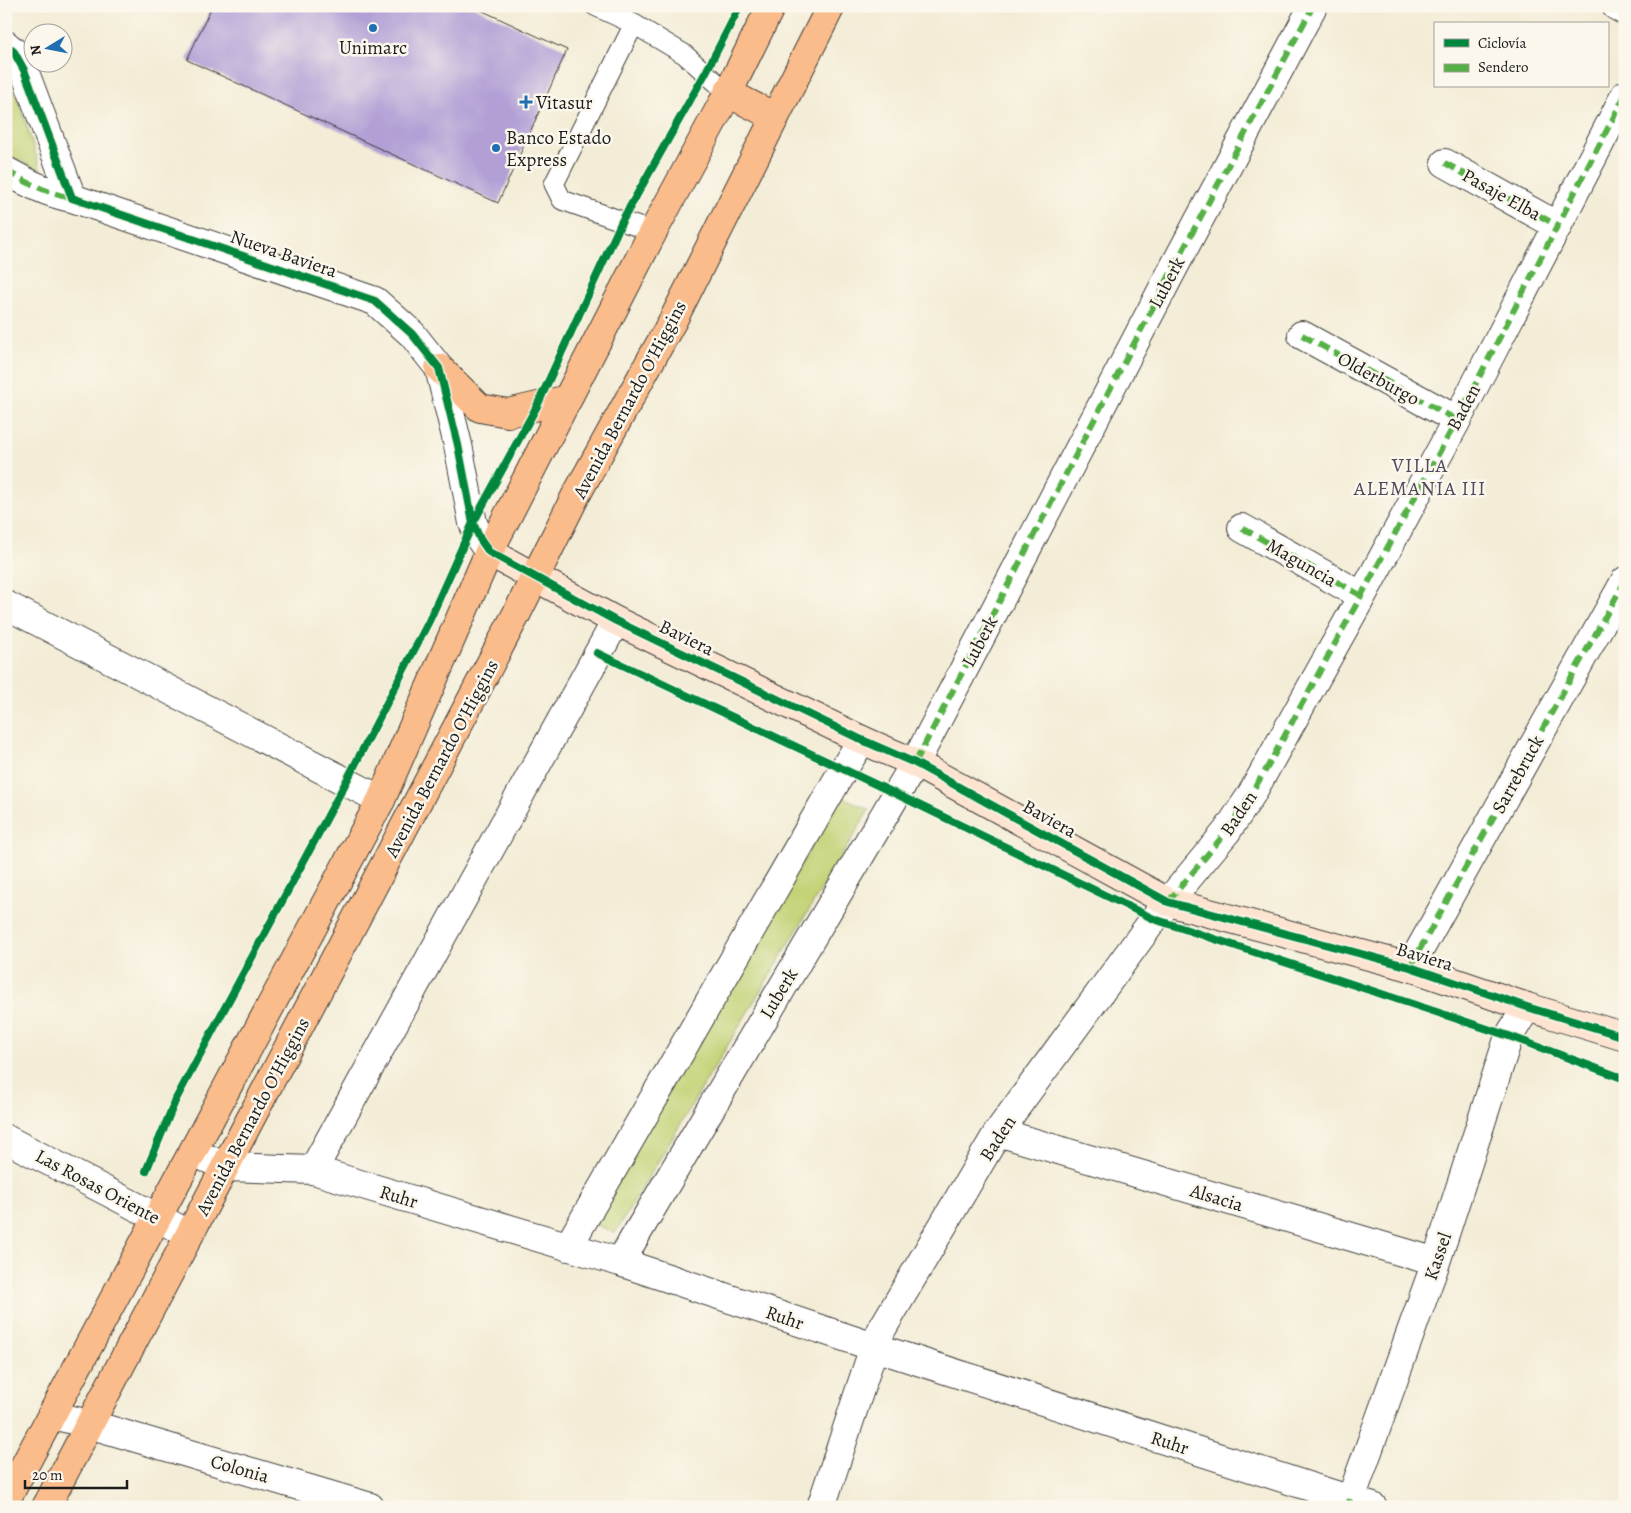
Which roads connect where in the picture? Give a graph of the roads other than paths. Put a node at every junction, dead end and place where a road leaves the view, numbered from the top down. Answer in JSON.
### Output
{"nodes":[{"id":1,"x":595,"y":6,"type":"edge"},
{"id":2,"x":771,"y":6,"type":"edge"},
{"id":3,"x":831,"y":6,"type":"edge"},
{"id":4,"x":1313,"y":6,"type":"edge"},
{"id":5,"x":1616,"y":6,"type":"edge"},
{"id":6,"x":1625,"y":11,"type":"edge"},
{"id":7,"x":634,"y":24,"type":"junction"},
{"id":8,"x":6,"y":45,"type":"edge"},
{"id":9,"x":728,"y":93,"type":"junction"},
{"id":10,"x":1625,"y":95,"type":"edge"},
{"id":11,"x":775,"y":117,"type":"junction"},
{"id":12,"x":1445,"y":163,"type":"dead end"},
{"id":13,"x":6,"y":171,"type":"edge"},
{"id":14,"x":72,"y":198,"type":"junction"},
{"id":15,"x":1558,"y":226,"type":"junction"},
{"id":16,"x":653,"y":232,"type":"junction"},
{"id":17,"x":1302,"y":336,"type":"dead end"},
{"id":18,"x":438,"y":368,"type":"junction"},
{"id":19,"x":568,"y":399,"type":"junction"},
{"id":20,"x":1457,"y":420,"type":"junction"},
{"id":21,"x":1242,"y":528,"type":"dead end"},
{"id":22,"x":489,"y":552,"type":"junction"},
{"id":23,"x":536,"y":576,"type":"junction"},
{"id":24,"x":1625,"y":581,"type":"edge"},
{"id":25,"x":1362,"y":596,"type":"junction"},
{"id":26,"x":6,"y":605,"type":"edge"},
{"id":27,"x":616,"y":621,"type":"junction"},
{"id":28,"x":862,"y":740,"type":"junction"},
{"id":29,"x":915,"y":763,"type":"junction"},
{"id":30,"x":381,"y":800,"type":"junction"},
{"id":31,"x":1168,"y":902,"type":"junction"},
{"id":32,"x":1410,"y":967,"type":"junction"},
{"id":33,"x":1527,"y":1007,"type":"junction"},
{"id":34,"x":1625,"y":1037,"type":"edge"},
{"id":35,"x":998,"y":1132,"type":"junction"},
{"id":36,"x":6,"y":1139,"type":"edge"},
{"id":37,"x":193,"y":1152,"type":"junction"},
{"id":38,"x":226,"y":1167,"type":"junction"},
{"id":39,"x":313,"y":1170,"type":"junction"},
{"id":40,"x":157,"y":1217,"type":"junction"},
{"id":41,"x":189,"y":1234,"type":"junction"},
{"id":42,"x":568,"y":1247,"type":"junction"},
{"id":43,"x":620,"y":1262,"type":"junction"},
{"id":44,"x":1436,"y":1262,"type":"junction"},
{"id":45,"x":874,"y":1347,"type":"junction"},
{"id":46,"x":52,"y":1415,"type":"junction"},
{"id":47,"x":89,"y":1424,"type":"junction"},
{"id":48,"x":6,"y":1500,"type":"edge"},
{"id":49,"x":1357,"y":1504,"type":"edge"},
{"id":50,"x":46,"y":1507,"type":"edge"},
{"id":51,"x":370,"y":1507,"type":"edge"},
{"id":52,"x":822,"y":1507,"type":"edge"}],
"edges":[{"from":1,"to":7,"type":"lane"},
{"from":2,"to":9,"type":"main road","name":"Avenida Bernardo O'Higgins"},
{"from":3,"to":11,"type":"main road","name":"Avenida Bernardo O'Higgins"},
{"from":4,"to":29,"type":"street","name":"Luberk"},
{"from":5,"to":6,"type":"street"},
{"from":7,"to":9,"type":"lane"},
{"from":7,"to":16,"type":"lane"},
{"from":8,"to":14,"type":"street"},
{"from":9,"to":11,"type":"main road"},
{"from":9,"to":16,"type":"main road","name":"Avenida Bernardo O'Higgins"},
{"from":10,"to":15,"type":"street","name":"Baden"},
{"from":11,"to":23,"type":"main road","name":"Avenida Bernardo O'Higgins"},
{"from":12,"to":15,"type":"street","name":"Pasaje Elba"},
{"from":13,"to":14,"type":"street","name":"Nueva Baviera"},
{"from":14,"to":18,"type":"street","name":"Nueva Baviera"},
{"from":15,"to":20,"type":"street","name":"Baden"},
{"from":16,"to":19,"type":"main road","name":"Avenida Bernardo O'Higgins"},
{"from":17,"to":20,"type":"street","name":"Olderburgo"},
{"from":18,"to":19,"type":"main road"},
{"from":18,"to":22,"type":"street","name":"Nueva Baviera"},
{"from":19,"to":22,"type":"main road","name":"Avenida Bernardo O'Higgins"},
{"from":20,"to":25,"type":"street","name":"Baden"},
{"from":21,"to":25,"type":"street","name":"Maguncia"},
{"from":22,"to":23,"type":"street","name":"Baviera"},
{"from":22,"to":30,"type":"main road","name":"Avenida Bernardo O'Higgins"},
{"from":23,"to":27,"type":"street","name":"Baviera"},
{"from":23,"to":38,"type":"main road","name":"Avenida Bernardo O'Higgins"},
{"from":24,"to":32,"type":"street","name":"Sarrebruck"},
{"from":25,"to":31,"type":"street","name":"Baden"},
{"from":26,"to":30,"type":"street"},
{"from":27,"to":28,"type":"street","name":"Baviera"},
{"from":27,"to":39,"type":"street"},
{"from":28,"to":29,"type":"street","name":"Baviera"},
{"from":28,"to":42,"type":"street"},
{"from":29,"to":31,"type":"street","name":"Baviera"},
{"from":29,"to":43,"type":"street","name":"Luberk"},
{"from":30,"to":37,"type":"main road","name":"Avenida Bernardo O'Higgins"},
{"from":31,"to":32,"type":"street","name":"Baviera"},
{"from":31,"to":35,"type":"street","name":"Baden"},
{"from":32,"to":33,"type":"street","name":"Baviera"},
{"from":33,"to":34,"type":"street","name":"Baviera"},
{"from":33,"to":44,"type":"street","name":"Kassel"},
{"from":35,"to":44,"type":"street","name":"Alsacia"},
{"from":35,"to":45,"type":"street","name":"Baden"},
{"from":36,"to":40,"type":"street","name":"Las Rosas Oriente"},
{"from":37,"to":38,"type":"street","name":"Ruhr"},
{"from":37,"to":40,"type":"main road","name":"Avenida Bernardo O'Higgins"},
{"from":38,"to":39,"type":"street","name":"Ruhr"},
{"from":38,"to":41,"type":"main road","name":"Avenida Bernardo O'Higgins"},
{"from":39,"to":42,"type":"street","name":"Ruhr"},
{"from":40,"to":41,"type":"street","name":"Las Rosas Oriente"},
{"from":40,"to":46,"type":"main road","name":"Avenida Bernardo O'Higgins"},
{"from":41,"to":47,"type":"main road","name":"Avenida Bernardo O'Higgins"},
{"from":42,"to":43,"type":"street","name":"Ruhr"},
{"from":43,"to":45,"type":"street","name":"Ruhr"},
{"from":44,"to":49,"type":"street","name":"Kassel"},
{"from":45,"to":49,"type":"street","name":"Ruhr"},
{"from":45,"to":52,"type":"street","name":"Baden"},
{"from":46,"to":47,"type":"street","name":"Colonia"},
{"from":46,"to":48,"type":"main road","name":"Avenida Bernardo O'Higgins"},
{"from":47,"to":50,"type":"main road","name":"Avenida Bernardo O'Higgins"},
{"from":47,"to":51,"type":"street","name":"Colonia"}]}
